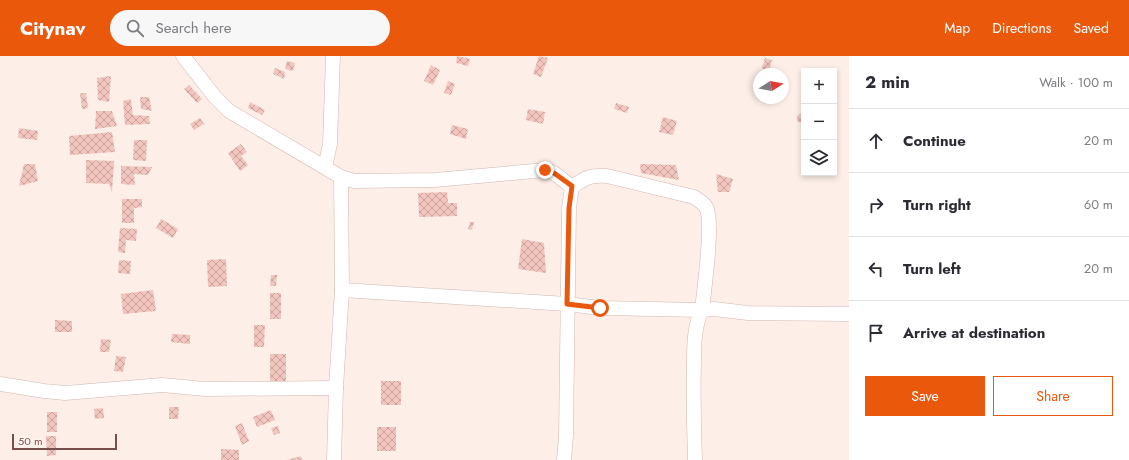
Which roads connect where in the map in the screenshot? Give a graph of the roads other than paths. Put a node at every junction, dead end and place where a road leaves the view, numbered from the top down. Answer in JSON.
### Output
{"nodes":[{"id":1,"x":183,"y":56,"type":"edge"},
{"id":2,"x":333,"y":56,"type":"edge"},
{"id":3,"x":325,"y":167,"type":"junction"},
{"id":4,"x":341,"y":177,"type":"junction"},
{"id":5,"x":572,"y":186,"type":"junction"},
{"id":6,"x":342,"y":290,"type":"junction"},
{"id":7,"x":567,"y":304,"type":"junction"},
{"id":8,"x":702,"y":310,"type":"junction"},
{"id":9,"x":849,"y":314,"type":"edge"},
{"id":10,"x":0,"y":384,"type":"edge"},
{"id":11,"x":336,"y":388,"type":"junction"},
{"id":12,"x":334,"y":460,"type":"edge"},
{"id":13,"x":564,"y":460,"type":"edge"},
{"id":14,"x":695,"y":460,"type":"edge"}],
"edges":[{"from":1,"to":3,"type":"street"},
{"from":2,"to":3,"type":"street"},
{"from":3,"to":4,"type":"street"},
{"from":4,"to":5,"type":"street"},
{"from":4,"to":6,"type":"street"},
{"from":5,"to":7,"type":"street"},
{"from":5,"to":8,"type":"street"},
{"from":6,"to":7,"type":"street"},
{"from":6,"to":11,"type":"street"},
{"from":7,"to":8,"type":"street"},
{"from":7,"to":13,"type":"street"},
{"from":8,"to":9,"type":"street"},
{"from":8,"to":14,"type":"street"},
{"from":10,"to":11,"type":"street"},
{"from":11,"to":12,"type":"street"}]}
